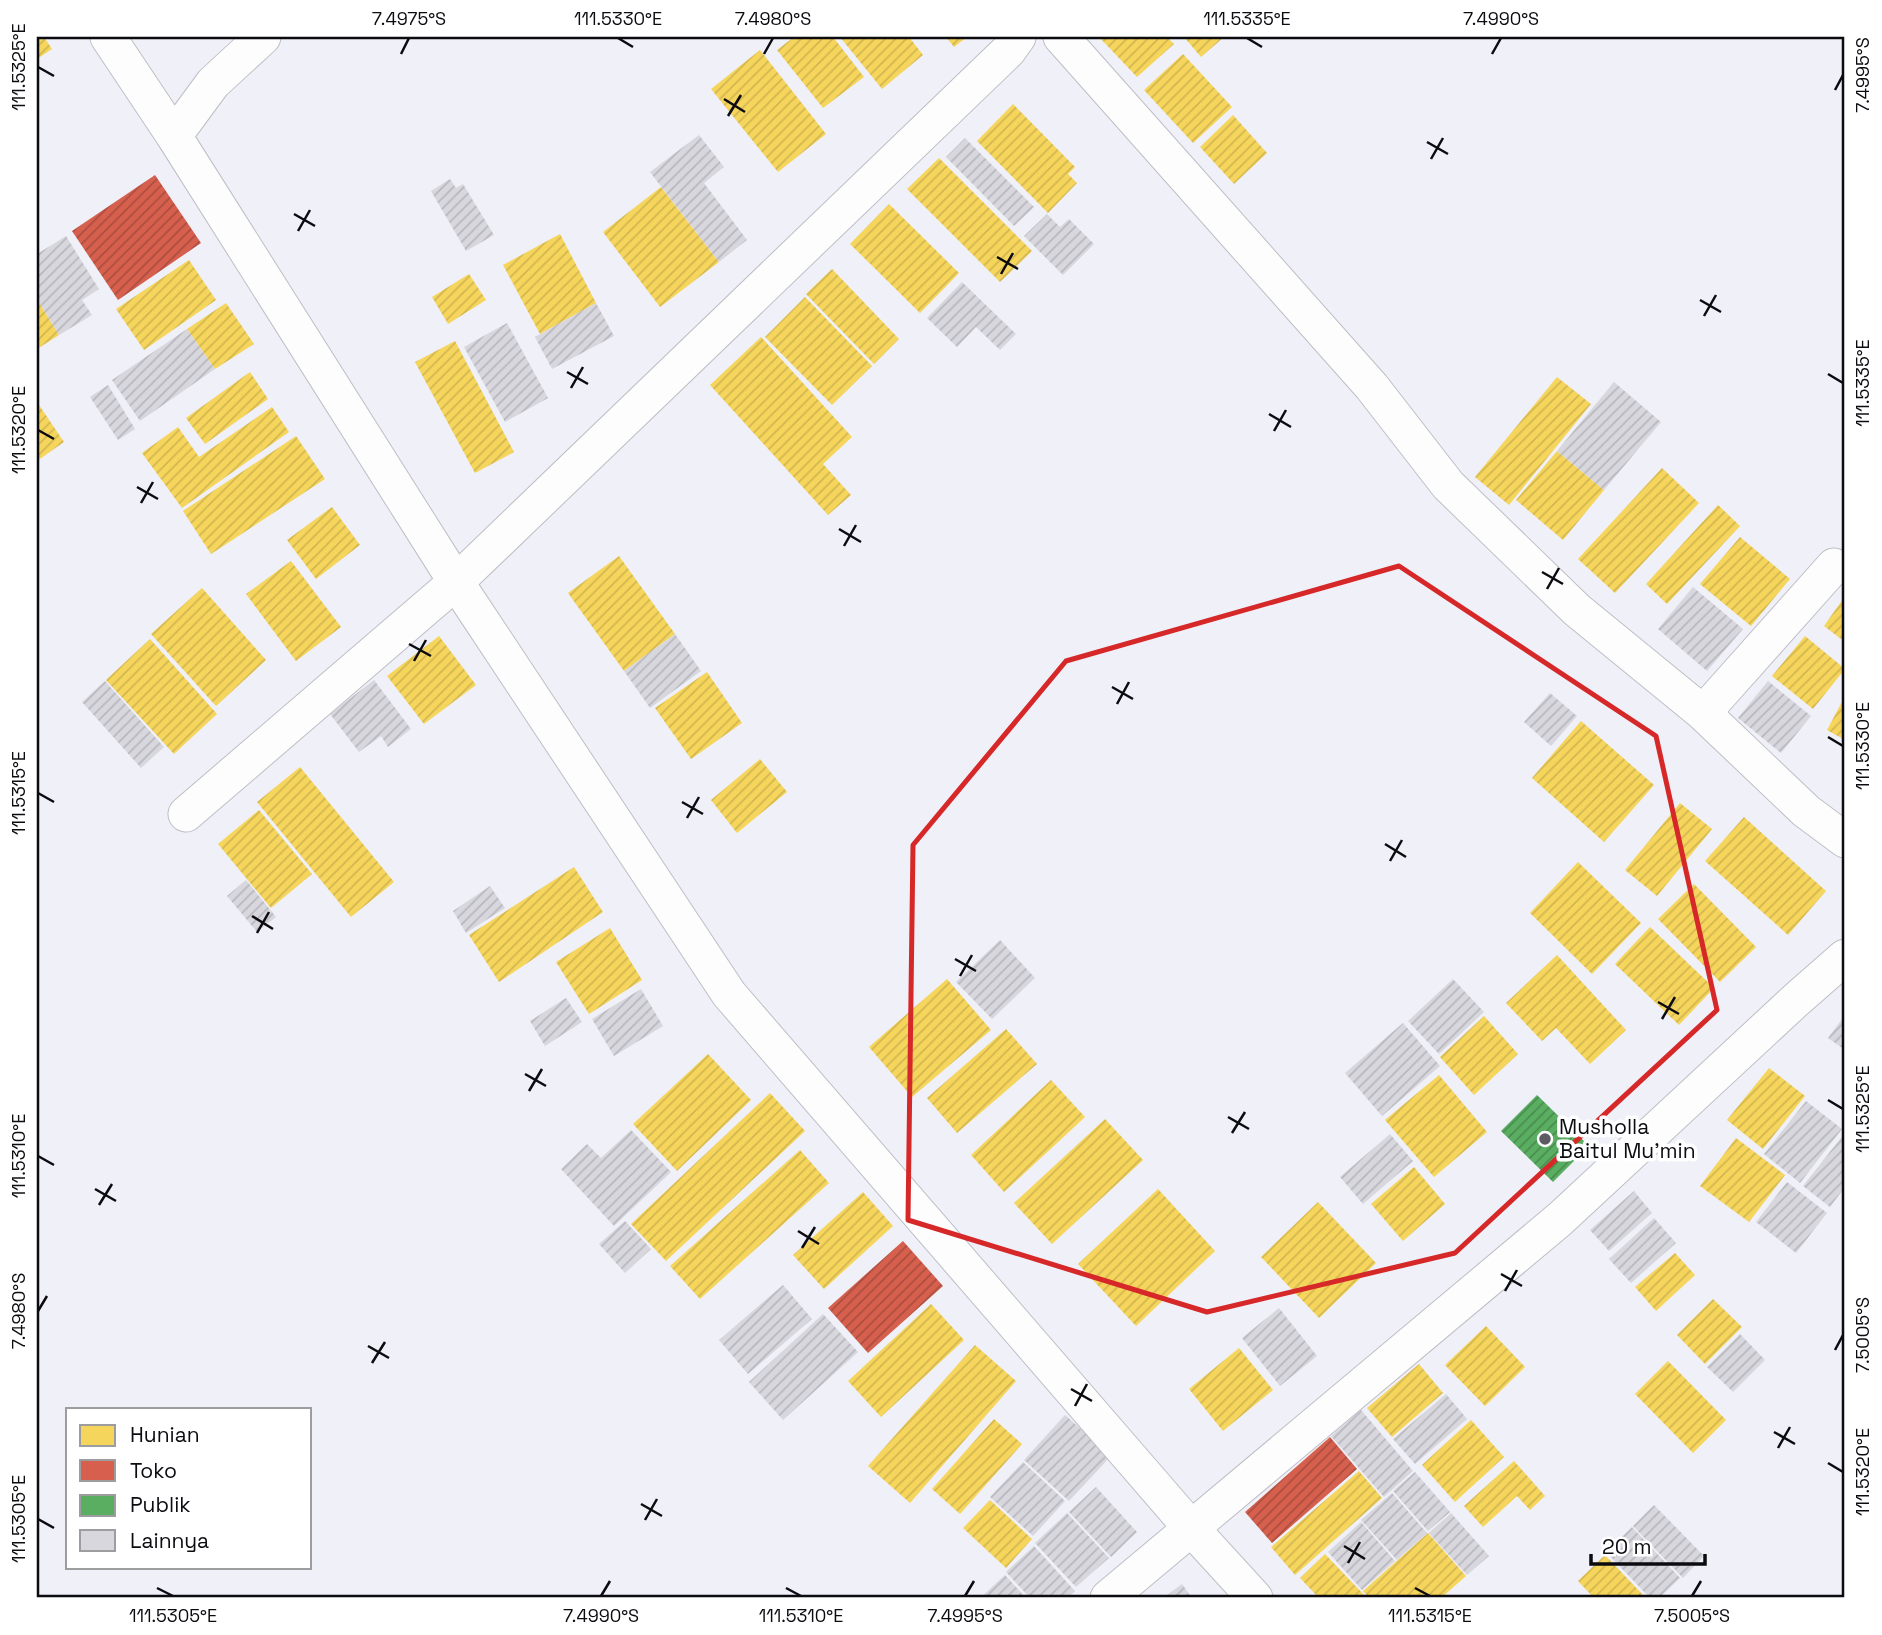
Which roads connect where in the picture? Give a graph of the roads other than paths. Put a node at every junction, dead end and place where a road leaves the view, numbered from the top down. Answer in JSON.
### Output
{"nodes":[{"id":1,"x":108,"y":37,"type":"edge"},
{"id":2,"x":263,"y":37,"type":"edge"},
{"id":3,"x":1018,"y":37,"type":"edge"},
{"id":4,"x":1061,"y":37,"type":"edge"},
{"id":5,"x":174,"y":136,"type":"junction"},
{"id":6,"x":1834,"y":566,"type":"dead end"},
{"id":7,"x":456,"y":582,"type":"junction"},
{"id":8,"x":1703,"y":713,"type":"junction"},
{"id":9,"x":186,"y":814,"type":"dead end"},
{"id":10,"x":1845,"y":840,"type":"edge"},
{"id":11,"x":1845,"y":957,"type":"edge"},
{"id":12,"x":1191,"y":1528,"type":"junction"},
{"id":13,"x":1108,"y":1598,"type":"edge"},
{"id":14,"x":1255,"y":1598,"type":"edge"}],
"edges":[{"from":1,"to":5,"type":"street"},
{"from":2,"to":5,"type":"street"},
{"from":3,"to":7,"type":"street"},
{"from":4,"to":8,"type":"street"},
{"from":5,"to":7,"type":"street"},
{"from":6,"to":8,"type":"street"},
{"from":7,"to":9,"type":"street"},
{"from":7,"to":12,"type":"street"},
{"from":8,"to":10,"type":"street"},
{"from":11,"to":12,"type":"street"},
{"from":12,"to":13,"type":"street"},
{"from":12,"to":14,"type":"street"}]}
